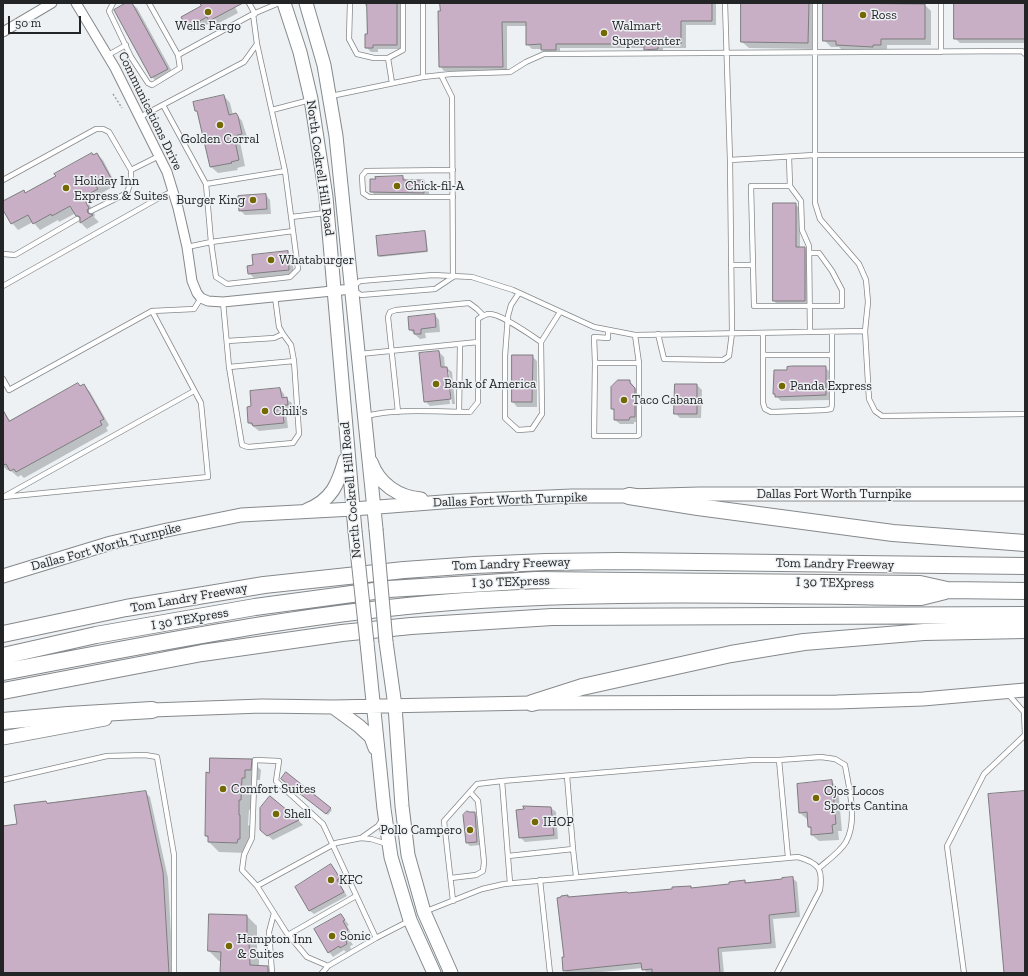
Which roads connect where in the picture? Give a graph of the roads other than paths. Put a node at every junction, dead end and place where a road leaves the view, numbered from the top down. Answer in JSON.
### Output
{"nodes":[{"id":1,"x":52,"y":3,"type":"edge"},
{"id":2,"x":76,"y":3,"type":"edge"},
{"id":3,"x":112,"y":3,"type":"edge"},
{"id":4,"x":149,"y":3,"type":"edge"},
{"id":5,"x":249,"y":3,"type":"edge"},
{"id":6,"x":279,"y":3,"type":"edge"},
{"id":7,"x":284,"y":3,"type":"edge"},
{"id":8,"x":306,"y":3,"type":"edge"},
{"id":9,"x":350,"y":3,"type":"edge"},
{"id":10,"x":403,"y":3,"type":"edge"},
{"id":11,"x":422,"y":3,"type":"edge"},
{"id":12,"x":725,"y":3,"type":"edge"},
{"id":13,"x":815,"y":3,"type":"edge"},
{"id":14,"x":941,"y":3,"type":"edge"},
{"id":15,"x":254,"y":14,"type":"junction"},
{"id":16,"x":3,"y":32,"type":"edge"},
{"id":17,"x":257,"y":44,"type":"junction"},
{"id":18,"x":126,"y":45,"type":"junction"},
{"id":19,"x":941,"y":52,"type":"junction"},
{"id":20,"x":816,"y":53,"type":"junction"},
{"id":21,"x":726,"y":54,"type":"junction"},
{"id":22,"x":1025,"y":54,"type":"edge"},
{"id":23,"x":108,"y":55,"type":"junction"},
{"id":24,"x":178,"y":55,"type":"junction"},
{"id":25,"x":388,"y":58,"type":"junction"},
{"id":26,"x":441,"y":75,"type":"junction"},
{"id":27,"x":423,"y":76,"type":"junction"},
{"id":28,"x":392,"y":83,"type":"junction"},
{"id":29,"x":330,"y":96,"type":"junction"},
{"id":30,"x":312,"y":99,"type":"junction"},
{"id":31,"x":163,"y":106,"type":"junction"},
{"id":32,"x":272,"y":110,"type":"junction"},
{"id":33,"x":140,"y":117,"type":"junction"},
{"id":34,"x":814,"y":155,"type":"junction"},
{"id":35,"x":1025,"y":155,"type":"edge"},
{"id":36,"x":159,"y":156,"type":"junction"},
{"id":37,"x":789,"y":157,"type":"junction"},
{"id":38,"x":730,"y":160,"type":"junction"},
{"id":39,"x":130,"y":170,"type":"junction"},
{"id":40,"x":453,"y":170,"type":"junction"},
{"id":41,"x":285,"y":171,"type":"junction"},
{"id":42,"x":3,"y":180,"type":"edge"},
{"id":43,"x":206,"y":184,"type":"junction"},
{"id":44,"x":790,"y":186,"type":"junction"},
{"id":45,"x":173,"y":191,"type":"junction"},
{"id":46,"x":453,"y":197,"type":"junction"},
{"id":47,"x":91,"y":211,"type":"dead end"},
{"id":48,"x":327,"y":213,"type":"junction"},
{"id":49,"x":291,"y":217,"type":"junction"},
{"id":50,"x":77,"y":219,"type":"dead end"},
{"id":51,"x":293,"y":231,"type":"junction"},
{"id":52,"x":211,"y":242,"type":"junction"},
{"id":53,"x":187,"y":247,"type":"junction"},
{"id":54,"x":810,"y":252,"type":"junction"},
{"id":55,"x":3,"y":254,"type":"edge"},
{"id":56,"x":731,"y":265,"type":"junction"},
{"id":57,"x":753,"y":265,"type":"junction"},
{"id":58,"x":453,"y":277,"type":"junction"},
{"id":59,"x":3,"y":286,"type":"edge"},
{"id":60,"x":352,"y":289,"type":"junction"},
{"id":61,"x":334,"y":291,"type":"junction"},
{"id":62,"x":519,"y":293,"type":"junction"},
{"id":63,"x":275,"y":297,"type":"junction"},
{"id":64,"x":201,"y":298,"type":"junction"},
{"id":65,"x":224,"y":302,"type":"junction"},
{"id":66,"x":810,"y":306,"type":"junction"},
{"id":67,"x":152,"y":311,"type":"junction"},
{"id":68,"x":560,"y":312,"type":"junction"},
{"id":69,"x":483,"y":315,"type":"junction"},
{"id":70,"x":508,"y":321,"type":"junction"},
{"id":71,"x":608,"y":330,"type":"junction"},
{"id":72,"x":865,"y":331,"type":"junction"},
{"id":73,"x":763,"y":332,"type":"junction"},
{"id":74,"x":810,"y":332,"type":"junction"},
{"id":75,"x":832,"y":332,"type":"junction"},
{"id":76,"x":732,"y":333,"type":"junction"},
{"id":77,"x":283,"y":334,"type":"junction"},
{"id":78,"x":658,"y":334,"type":"junction"},
{"id":79,"x":635,"y":335,"type":"junction"},
{"id":80,"x":227,"y":341,"type":"junction"},
{"id":81,"x":478,"y":342,"type":"junction"},
{"id":82,"x":541,"y":342,"type":"junction"},
{"id":83,"x":460,"y":344,"type":"junction"},
{"id":84,"x":391,"y":351,"type":"junction"},
{"id":85,"x":358,"y":354,"type":"junction"},
{"id":86,"x":764,"y":355,"type":"junction"},
{"id":87,"x":832,"y":355,"type":"junction"},
{"id":88,"x":294,"y":361,"type":"junction"},
{"id":89,"x":595,"y":363,"type":"junction"},
{"id":90,"x":639,"y":363,"type":"junction"},
{"id":91,"x":229,"y":367,"type":"junction"},
{"id":92,"x":3,"y":379,"type":"edge"},
{"id":93,"x":194,"y":391,"type":"junction"},
{"id":94,"x":398,"y":412,"type":"junction"},
{"id":95,"x":459,"y":412,"type":"junction"},
{"id":96,"x":1025,"y":414,"type":"edge"},
{"id":97,"x":364,"y":416,"type":"junction"},
{"id":98,"x":367,"y":449,"type":"junction"},
{"id":99,"x":347,"y":452,"type":"junction"},
{"id":100,"x":1025,"y":494,"type":"edge"},
{"id":101,"x":629,"y":496,"type":"junction"},
{"id":102,"x":3,"y":497,"type":"edge"},
{"id":103,"x":447,"y":502,"type":"junction"},
{"id":104,"x":373,"y":507,"type":"junction"},
{"id":105,"x":353,"y":509,"type":"junction"},
{"id":106,"x":301,"y":512,"type":"junction"},
{"id":107,"x":1025,"y":543,"type":"edge"},
{"id":108,"x":1025,"y":566,"type":"edge"},
{"id":109,"x":3,"y":576,"type":"edge"},
{"id":110,"x":947,"y":590,"type":"junction"},
{"id":111,"x":1025,"y":591,"type":"edge"},
{"id":112,"x":1025,"y":615,"type":"edge"},
{"id":113,"x":1025,"y":630,"type":"edge"},
{"id":114,"x":3,"y":634,"type":"edge"},
{"id":115,"x":3,"y":656,"type":"edge"},
{"id":116,"x":3,"y":672,"type":"edge"},
{"id":117,"x":1025,"y":690,"type":"edge"},
{"id":118,"x":3,"y":691,"type":"edge"},
{"id":119,"x":1006,"y":692,"type":"junction"},
{"id":120,"x":532,"y":703,"type":"junction"},
{"id":121,"x":395,"y":706,"type":"junction"},
{"id":122,"x":333,"y":707,"type":"junction"},
{"id":123,"x":372,"y":707,"type":"junction"},
{"id":124,"x":152,"y":710,"type":"junction"},
{"id":125,"x":3,"y":722,"type":"edge"},
{"id":126,"x":1025,"y":735,"type":"edge"},
{"id":127,"x":3,"y":738,"type":"edge"},
{"id":128,"x":378,"y":760,"type":"junction"},
{"id":129,"x":779,"y":760,"type":"junction"},
{"id":130,"x":567,"y":776,"type":"junction"},
{"id":131,"x":3,"y":780,"type":"edge"},
{"id":132,"x":502,"y":781,"type":"junction"},
{"id":133,"x":470,"y":792,"type":"junction"},
{"id":134,"x":385,"y":816,"type":"junction"},
{"id":135,"x":361,"y":838,"type":"junction"},
{"id":136,"x":333,"y":845,"type":"junction"},
{"id":137,"x":390,"y":846,"type":"junction"},
{"id":138,"x":573,"y":849,"type":"junction"},
{"id":139,"x":508,"y":856,"type":"junction"},
{"id":140,"x":788,"y":857,"type":"junction"},
{"id":141,"x":819,"y":868,"type":"junction"},
{"id":142,"x":576,"y":876,"type":"junction"},
{"id":143,"x":451,"y":878,"type":"junction"},
{"id":144,"x":540,"y":880,"type":"junction"},
{"id":145,"x":510,"y":883,"type":"junction"},
{"id":146,"x":257,"y":886,"type":"junction"},
{"id":147,"x":356,"y":896,"type":"junction"},
{"id":148,"x":454,"y":901,"type":"junction"},
{"id":149,"x":424,"y":912,"type":"junction"},
{"id":150,"x":274,"y":913,"type":"junction"},
{"id":151,"x":410,"y":920,"type":"junction"},
{"id":152,"x":288,"y":935,"type":"junction"},
{"id":153,"x":376,"y":938,"type":"junction"},
{"id":154,"x":328,"y":966,"type":"junction"},
{"id":155,"x":174,"y":973,"type":"edge"},
{"id":156,"x":272,"y":973,"type":"edge"},
{"id":157,"x":322,"y":973,"type":"edge"},
{"id":158,"x":434,"y":973,"type":"edge"},
{"id":159,"x":451,"y":973,"type":"edge"},
{"id":160,"x":550,"y":973,"type":"edge"},
{"id":161,"x":777,"y":973,"type":"edge"},
{"id":162,"x":964,"y":973,"type":"edge"}],
"edges":[{"from":1,"to":16,"type":"street"},
{"from":2,"to":23,"type":"street","name":"Communications Drive"},
{"from":3,"to":18,"type":"lane"},
{"from":4,"to":24,"type":"lane"},
{"from":5,"to":15,"type":"lane"},
{"from":6,"to":15,"type":"lane"},
{"from":7,"to":30,"type":"main road","name":"North Cockrell Hill Road"},
{"from":8,"to":29,"type":"main road","name":"North Cockrell Hill Road"},
{"from":9,"to":25,"type":"lane"},
{"from":10,"to":25,"type":"lane"},
{"from":11,"to":27,"type":"lane"},
{"from":12,"to":21,"type":"lane"},
{"from":13,"to":20,"type":"lane"},
{"from":14,"to":19,"type":"lane"},
{"from":15,"to":17,"type":"lane"},
{"from":15,"to":24,"type":"lane"},
{"from":17,"to":31,"type":"lane"},
{"from":17,"to":32,"type":"lane"},
{"from":18,"to":23,"type":"lane"},
{"from":18,"to":24,"type":"lane"},
{"from":19,"to":20,"type":"lane"},
{"from":19,"to":22,"type":"lane"},
{"from":20,"to":21,"type":"lane"},
{"from":20,"to":34,"type":"lane"},
{"from":21,"to":26,"type":"lane"},
{"from":21,"to":38,"type":"lane"},
{"from":23,"to":33,"type":"street","name":"Communications Drive"},
{"from":25,"to":28,"type":"lane"},
{"from":26,"to":27,"type":"lane"},
{"from":26,"to":40,"type":"lane"},
{"from":27,"to":28,"type":"lane"},
{"from":28,"to":29,"type":"lane"},
{"from":29,"to":30,"type":"main road"},
{"from":29,"to":60,"type":"main road","name":"North Cockrell Hill Road"},
{"from":30,"to":32,"type":"lane"},
{"from":30,"to":48,"type":"main road","name":"North Cockrell Hill Road"},
{"from":31,"to":33,"type":"lane"},
{"from":31,"to":43,"type":"lane"},
{"from":32,"to":41,"type":"lane"},
{"from":33,"to":36,"type":"street","name":"Communications Drive"},
{"from":34,"to":35,"type":"lane"},
{"from":34,"to":37,"type":"lane"},
{"from":34,"to":72,"type":"lane"},
{"from":36,"to":39,"type":"lane"},
{"from":36,"to":45,"type":"street","name":"Communications Drive"},
{"from":37,"to":38,"type":"lane"},
{"from":37,"to":44,"type":"lane"},
{"from":38,"to":56,"type":"lane"},
{"from":39,"to":42,"type":"lane"},
{"from":39,"to":47,"type":"lane"},
{"from":40,"to":46,"type":"lane"},
{"from":40,"to":46,"type":"lane"},
{"from":41,"to":43,"type":"lane"},
{"from":41,"to":49,"type":"lane"},
{"from":43,"to":52,"type":"lane"},
{"from":44,"to":54,"type":"lane"},
{"from":44,"to":57,"type":"lane"},
{"from":45,"to":53,"type":"street","name":"Communications Drive"},
{"from":45,"to":59,"type":"lane"},
{"from":46,"to":58,"type":"lane"},
{"from":48,"to":49,"type":"lane"},
{"from":48,"to":61,"type":"main road","name":"North Cockrell Hill Road"},
{"from":49,"to":51,"type":"lane"},
{"from":50,"to":55,"type":"lane"},
{"from":51,"to":52,"type":"lane"},
{"from":51,"to":52,"type":"lane"},
{"from":52,"to":53,"type":"lane"},
{"from":53,"to":64,"type":"street","name":"Communications Drive"},
{"from":54,"to":66,"type":"lane"},
{"from":54,"to":66,"type":"lane"},
{"from":56,"to":57,"type":"lane"},
{"from":56,"to":76,"type":"lane"},
{"from":57,"to":66,"type":"lane"},
{"from":58,"to":60,"type":"lane"},
{"from":58,"to":60,"type":"lane"},
{"from":58,"to":62,"type":"lane"},
{"from":60,"to":61,"type":"street"},
{"from":60,"to":85,"type":"main road","name":"North Cockrell Hill Road"},
{"from":61,"to":63,"type":"street"},
{"from":61,"to":99,"type":"main road","name":"North Cockrell Hill Road"},
{"from":62,"to":68,"type":"lane"},
{"from":62,"to":70,"type":"lane"},
{"from":63,"to":65,"type":"street"},
{"from":63,"to":77,"type":"lane"},
{"from":64,"to":65,"type":"street"},
{"from":64,"to":67,"type":"lane"},
{"from":65,"to":80,"type":"lane"},
{"from":66,"to":74,"type":"lane"},
{"from":67,"to":92,"type":"lane"},
{"from":67,"to":93,"type":"lane"},
{"from":68,"to":71,"type":"lane"},
{"from":68,"to":82,"type":"lane"},
{"from":69,"to":70,"type":"lane"},
{"from":69,"to":81,"type":"lane"},
{"from":69,"to":84,"type":"lane"},
{"from":70,"to":82,"type":"lane"},
{"from":70,"to":82,"type":"lane"},
{"from":71,"to":79,"type":"lane"},
{"from":71,"to":89,"type":"lane"},
{"from":72,"to":75,"type":"lane"},
{"from":72,"to":96,"type":"lane"},
{"from":73,"to":74,"type":"lane"},
{"from":73,"to":76,"type":"lane"},
{"from":73,"to":86,"type":"lane"},
{"from":74,"to":75,"type":"lane"},
{"from":75,"to":87,"type":"lane"},
{"from":76,"to":78,"type":"lane"},
{"from":76,"to":78,"type":"lane"},
{"from":77,"to":80,"type":"lane"},
{"from":77,"to":88,"type":"lane"},
{"from":78,"to":79,"type":"lane"},
{"from":79,"to":90,"type":"lane"},
{"from":80,"to":91,"type":"lane"},
{"from":81,"to":83,"type":"lane"},
{"from":81,"to":95,"type":"lane"},
{"from":83,"to":84,"type":"lane"},
{"from":83,"to":95,"type":"lane"},
{"from":84,"to":85,"type":"lane"},
{"from":84,"to":94,"type":"lane"},
{"from":85,"to":97,"type":"main road","name":"North Cockrell Hill Road"},
{"from":86,"to":87,"type":"lane"},
{"from":86,"to":87,"type":"lane"},
{"from":88,"to":91,"type":"lane"},
{"from":88,"to":91,"type":"lane"},
{"from":89,"to":90,"type":"lane"},
{"from":89,"to":90,"type":"lane"},
{"from":93,"to":102,"type":"lane"},
{"from":93,"to":102,"type":"lane"},
{"from":94,"to":95,"type":"lane"},
{"from":94,"to":97,"type":"lane"},
{"from":97,"to":98,"type":"main road","name":"North Cockrell Hill Road"},
{"from":98,"to":103,"type":"main road"},
{"from":98,"to":104,"type":"main road","name":"North Cockrell Hill Road"},
{"from":99,"to":105,"type":"main road","name":"North Cockrell Hill Road"},
{"from":99,"to":106,"type":"main road"},
{"from":100,"to":101,"type":"main road","name":"Dallas Fort Worth Turnpike"},
{"from":101,"to":103,"type":"main road","name":"Dallas Fort Worth Turnpike"},
{"from":101,"to":107,"type":"highway"},
{"from":103,"to":104,"type":"main road","name":"Dallas Fort Worth Turnpike"},
{"from":104,"to":105,"type":"main road","name":"Dallas Fort Worth Turnpike"},
{"from":104,"to":121,"type":"main road","name":"North Cockrell Hill Road","bridge":true},
{"from":105,"to":106,"type":"main road","name":"Dallas Fort Worth Turnpike"},
{"from":105,"to":123,"type":"main road","name":"North Cockrell Hill Road","bridge":true},
{"from":106,"to":109,"type":"main road","name":"Dallas Fort Worth Turnpike"},
{"from":108,"to":114,"type":"highway","name":"Tom Landry Freeway"},
{"from":110,"to":111,"type":"highway","name":"I 30 TEXpress"},
{"from":110,"to":115,"type":"highway","name":"I 30 TEXpress"},
{"from":110,"to":116,"type":"highway"},
{"from":112,"to":118,"type":"highway"},
{"from":113,"to":120,"type":"highway"},
{"from":117,"to":119,"type":"main road"},
{"from":119,"to":120,"type":"main road"},
{"from":119,"to":126,"type":"lane"},
{"from":120,"to":121,"type":"main road"},
{"from":121,"to":123,"type":"main road"},
{"from":121,"to":149,"type":"main road","name":"North Cockrell Hill Road"},
{"from":122,"to":123,"type":"main road"},
{"from":122,"to":124,"type":"main road"},
{"from":122,"to":128,"type":"main road"},
{"from":123,"to":128,"type":"main road","name":"North Cockrell Hill Road"},
{"from":124,"to":125,"type":"highway"},
{"from":124,"to":127,"type":"main road"},
{"from":126,"to":162,"type":"lane"},
{"from":128,"to":134,"type":"main road","name":"North Cockrell Hill Road"},
{"from":129,"to":130,"type":"lane"},
{"from":129,"to":140,"type":"lane"},
{"from":129,"to":141,"type":"lane"},
{"from":130,"to":132,"type":"lane"},
{"from":130,"to":138,"type":"lane"},
{"from":131,"to":155,"type":"lane"},
{"from":132,"to":133,"type":"lane"},
{"from":132,"to":139,"type":"lane"},
{"from":133,"to":143,"type":"lane"},
{"from":133,"to":143,"type":"lane"},
{"from":134,"to":135,"type":"lane"},
{"from":134,"to":137,"type":"main road","name":"North Cockrell Hill Road"},
{"from":135,"to":136,"type":"lane"},
{"from":135,"to":137,"type":"lane"},
{"from":136,"to":146,"type":"lane"},
{"from":136,"to":146,"type":"lane"},
{"from":136,"to":147,"type":"lane"},
{"from":137,"to":151,"type":"main road","name":"North Cockrell Hill Road"},
{"from":138,"to":139,"type":"lane"},
{"from":138,"to":142,"type":"lane"},
{"from":139,"to":145,"type":"lane"},
{"from":140,"to":141,"type":"lane"},
{"from":140,"to":142,"type":"lane"},
{"from":141,"to":161,"type":"lane"},
{"from":142,"to":144,"type":"lane"},
{"from":143,"to":148,"type":"lane"},
{"from":144,"to":145,"type":"lane"},
{"from":144,"to":160,"type":"lane"},
{"from":145,"to":148,"type":"lane"},
{"from":146,"to":150,"type":"lane"},
{"from":147,"to":152,"type":"lane"},
{"from":147,"to":153,"type":"lane"},
{"from":148,"to":149,"type":"lane"},
{"from":149,"to":151,"type":"main road"},
{"from":149,"to":159,"type":"main road","name":"North Cockrell Hill Road"},
{"from":150,"to":152,"type":"lane"},
{"from":150,"to":156,"type":"lane"},
{"from":151,"to":153,"type":"lane"},
{"from":151,"to":158,"type":"main road","name":"North Cockrell Hill Road"},
{"from":152,"to":154,"type":"lane"},
{"from":153,"to":154,"type":"lane"},
{"from":154,"to":157,"type":"lane"}]}
